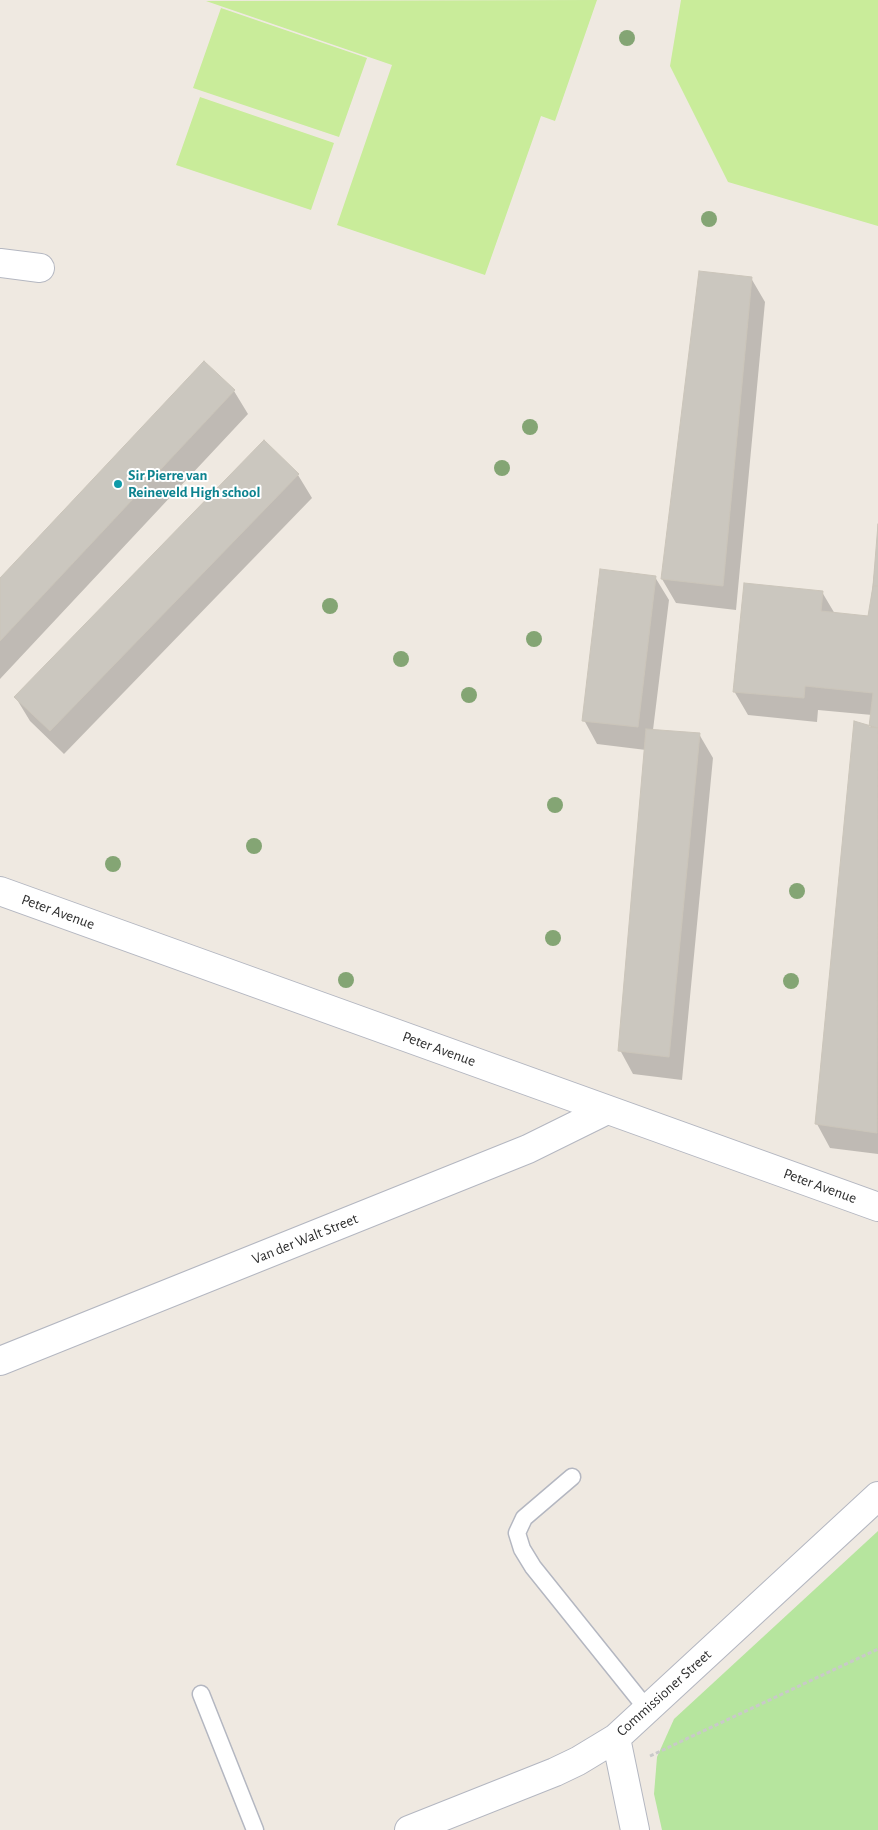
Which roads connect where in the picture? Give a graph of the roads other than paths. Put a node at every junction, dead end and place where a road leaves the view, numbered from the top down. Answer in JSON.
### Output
{"nodes":[{"id":1,"x":0,"y":263,"type":"edge"},
{"id":2,"x":40,"y":268,"type":"dead end"},
{"id":3,"x":0,"y":891,"type":"edge"},
{"id":4,"x":607,"y":1110,"type":"junction"},
{"id":5,"x":878,"y":1207,"type":"edge"},
{"id":6,"x":0,"y":1361,"type":"edge"},
{"id":7,"x":572,"y":1477,"type":"dead end"},
{"id":8,"x":878,"y":1496,"type":"edge"},
{"id":9,"x":201,"y":1694,"type":"dead end"},
{"id":10,"x":647,"y":1709,"type":"junction"},
{"id":11,"x":616,"y":1738,"type":"junction"},
{"id":12,"x":255,"y":1830,"type":"edge"},
{"id":13,"x":410,"y":1830,"type":"edge"},
{"id":14,"x":634,"y":1830,"type":"edge"}],
"edges":[{"from":1,"to":2,"type":"street"},
{"from":3,"to":4,"type":"street","name":"Peter Avenue"},
{"from":4,"to":5,"type":"street","name":"Peter Avenue"},
{"from":4,"to":6,"type":"street","name":"Van der Walt Street"},
{"from":7,"to":10,"type":"lane"},
{"from":8,"to":10,"type":"street","name":"Commissioner Street"},
{"from":9,"to":12,"type":"lane"},
{"from":10,"to":11,"type":"street","name":"Commissioner Street"},
{"from":11,"to":13,"type":"street","name":"Commissioner Street"},
{"from":11,"to":14,"type":"street"}]}
